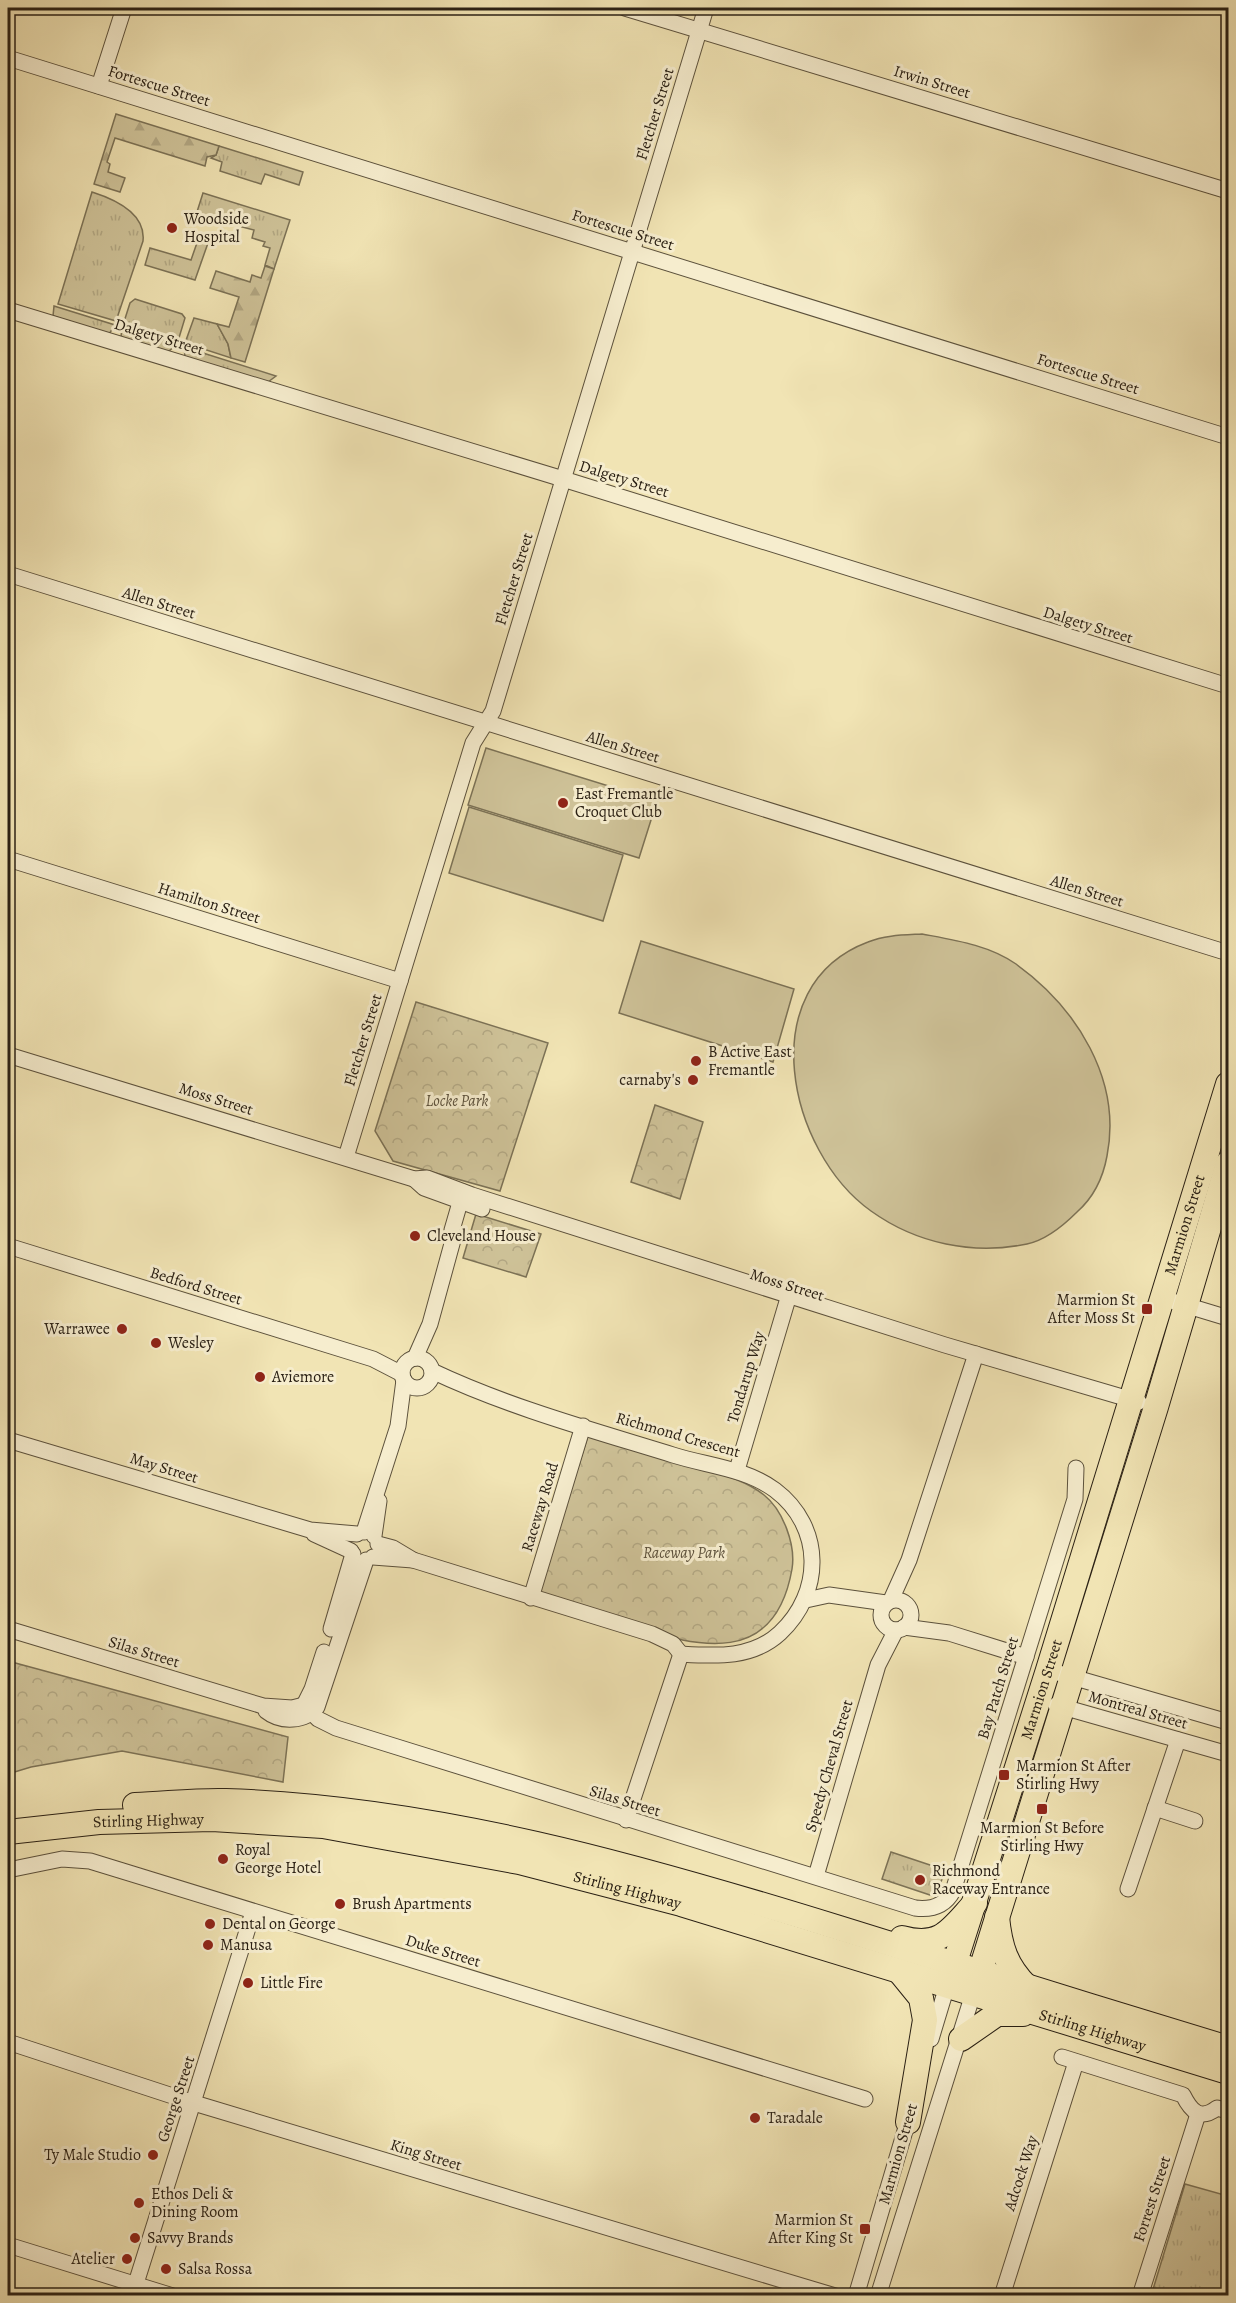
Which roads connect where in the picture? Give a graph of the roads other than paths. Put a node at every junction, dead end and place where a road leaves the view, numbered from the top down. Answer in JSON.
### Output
{"nodes":[{"id":1,"x":124,"y":8,"type":"edge"},
{"id":2,"x":625,"y":8,"type":"edge"},
{"id":3,"x":706,"y":8,"type":"edge"},
{"id":4,"x":699,"y":31,"type":"junction"},
{"id":5,"x":8,"y":58,"type":"edge"},
{"id":6,"x":99,"y":86,"type":"junction"},
{"id":7,"x":1228,"y":191,"type":"edge"},
{"id":8,"x":633,"y":252,"type":"junction"},
{"id":9,"x":8,"y":310,"type":"edge"},
{"id":10,"x":1228,"y":437,"type":"edge"},
{"id":11,"x":563,"y":479,"type":"junction"},
{"id":12,"x":8,"y":574,"type":"edge"},
{"id":13,"x":1228,"y":686,"type":"edge"},
{"id":14,"x":486,"y":723,"type":"junction"},
{"id":15,"x":8,"y":859,"type":"edge"},
{"id":16,"x":1228,"y":954,"type":"edge"},
{"id":17,"x":400,"y":981,"type":"junction"},
{"id":18,"x":8,"y":1055,"type":"edge"},
{"id":19,"x":1228,"y":1084,"type":"edge"},
{"id":20,"x":346,"y":1157,"type":"junction"},
{"id":21,"x":1228,"y":1163,"type":"edge"},
{"id":22,"x":466,"y":1198,"type":"junction"},
{"id":23,"x":8,"y":1246,"type":"edge"},
{"id":24,"x":1162,"y":1298,"type":"junction"},
{"id":25,"x":788,"y":1299,"type":"junction"},
{"id":26,"x":1186,"y":1305,"type":"junction"},
{"id":27,"x":1228,"y":1318,"type":"edge"},
{"id":28,"x":430,"y":1324,"type":"junction"},
{"id":29,"x":974,"y":1358,"type":"junction"},
{"id":30,"x":407,"y":1368,"type":"junction"},
{"id":31,"x":428,"y":1377,"type":"junction"},
{"id":32,"x":1130,"y":1404,"type":"junction"},
{"id":33,"x":1154,"y":1412,"type":"junction"},
{"id":34,"x":398,"y":1426,"type":"junction"},
{"id":35,"x":583,"y":1426,"type":"junction"},
{"id":36,"x":8,"y":1440,"type":"edge"},
{"id":37,"x":1076,"y":1468,"type":"dead end"},
{"id":38,"x":736,"y":1470,"type":"junction"},
{"id":39,"x":365,"y":1546,"type":"junction"},
{"id":40,"x":809,"y":1589,"type":"junction"},
{"id":41,"x":531,"y":1598,"type":"junction"},
{"id":42,"x":895,"y":1614,"type":"junction"},
{"id":43,"x":10,"y":1632,"type":"edge"},
{"id":44,"x":1026,"y":1657,"type":"junction"},
{"id":45,"x":676,"y":1658,"type":"junction"},
{"id":46,"x":1048,"y":1670,"type":"junction"},
{"id":47,"x":1071,"y":1676,"type":"junction"},
{"id":48,"x":1038,"y":1699,"type":"junction"},
{"id":49,"x":1061,"y":1706,"type":"junction"},
{"id":50,"x":308,"y":1709,"type":"junction"},
{"id":51,"x":1228,"y":1722,"type":"edge"},
{"id":52,"x":1178,"y":1740,"type":"junction"},
{"id":53,"x":1228,"y":1754,"type":"edge"},
{"id":54,"x":1155,"y":1808,"type":"junction"},
{"id":55,"x":8,"y":1817,"type":"edge"},
{"id":56,"x":626,"y":1820,"type":"junction"},
{"id":57,"x":1195,"y":1821,"type":"dead end"},
{"id":58,"x":8,"y":1832,"type":"edge"},
{"id":59,"x":8,"y":1870,"type":"edge"},
{"id":60,"x":816,"y":1876,"type":"junction"},
{"id":61,"x":1128,"y":1889,"type":"dead end"},
{"id":62,"x":740,"y":1898,"type":"junction"},
{"id":63,"x":975,"y":1904,"type":"junction"},
{"id":64,"x":933,"y":1908,"type":"joint"},
{"id":65,"x":253,"y":1912,"type":"junction"},
{"id":66,"x":997,"y":1917,"type":"junction"},
{"id":67,"x":899,"y":1971,"type":"junction"},
{"id":68,"x":950,"y":1975,"type":"junction"},
{"id":69,"x":977,"y":1983,"type":"junction"},
{"id":70,"x":1027,"y":1987,"type":"junction"},
{"id":71,"x":1041,"y":2015,"type":"junction"},
{"id":72,"x":961,"y":2039,"type":"junction"},
{"id":73,"x":8,"y":2042,"type":"edge"},
{"id":74,"x":1228,"y":2048,"type":"edge"},
{"id":75,"x":1228,"y":2072,"type":"edge"},
{"id":76,"x":865,"y":2099,"type":"dead end"},
{"id":77,"x":194,"y":2103,"type":"junction"},
{"id":78,"x":1228,"y":2111,"type":"edge"},
{"id":79,"x":1198,"y":2114,"type":"junction"},
{"id":80,"x":908,"y":2122,"type":"junction"},
{"id":81,"x":8,"y":2245,"type":"edge"},
{"id":82,"x":133,"y":2290,"type":"edge"},
{"id":83,"x":173,"y":2295,"type":"edge"},
{"id":84,"x":835,"y":2295,"type":"edge"},
{"id":85,"x":856,"y":2295,"type":"edge"},
{"id":86,"x":878,"y":2295,"type":"edge"},
{"id":87,"x":1002,"y":2295,"type":"edge"},
{"id":88,"x":1140,"y":2295,"type":"edge"}],
"edges":[{"from":1,"to":6,"type":"street"},
{"from":2,"to":4,"type":"street","name":"Irwin Street"},
{"from":3,"to":4,"type":"street","name":"Fletcher Street"},
{"from":4,"to":7,"type":"street","name":"Irwin Street"},
{"from":4,"to":8,"type":"street","name":"Fletcher Street"},
{"from":5,"to":6,"type":"street","name":"Fortescue Street"},
{"from":6,"to":8,"type":"street","name":"Fortescue Street"},
{"from":8,"to":10,"type":"street","name":"Fortescue Street"},
{"from":8,"to":11,"type":"street","name":"Fletcher Street"},
{"from":9,"to":11,"type":"street","name":"Dalgety Street"},
{"from":11,"to":13,"type":"street","name":"Dalgety Street"},
{"from":11,"to":14,"type":"street","name":"Fletcher Street"},
{"from":12,"to":14,"type":"street","name":"Allen Street"},
{"from":14,"to":16,"type":"street","name":"Allen Street"},
{"from":14,"to":17,"type":"street","name":"Fletcher Street"},
{"from":15,"to":17,"type":"street","name":"Hamilton Street"},
{"from":17,"to":20,"type":"street","name":"Fletcher Street"},
{"from":18,"to":20,"type":"street","name":"Moss Street"},
{"from":19,"to":24,"type":"main road","name":"Marmion Street"},
{"from":20,"to":22,"type":"street","name":"Moss Street"},
{"from":21,"to":26,"type":"main road","name":"Marmion Street"},
{"from":22,"to":25,"type":"street","name":"Moss Street"},
{"from":22,"to":28,"type":"street"},
{"from":23,"to":30,"type":"street","name":"Bedford Street"},
{"from":24,"to":26,"type":"street"},
{"from":24,"to":32,"type":"main road","name":"Marmion Street"},
{"from":25,"to":29,"type":"street","name":"Moss Street"},
{"from":25,"to":38,"type":"street","name":"Tondarup Way"},
{"from":26,"to":27,"type":"street"},
{"from":26,"to":33,"type":"main road","name":"Marmion Street"},
{"from":28,"to":30,"type":"street"},
{"from":28,"to":31,"type":"street"},
{"from":29,"to":32,"type":"street","name":"Moss Street"},
{"from":29,"to":42,"type":"street","name":"Speedy Cheval Street"},
{"from":30,"to":31,"type":"street"},
{"from":30,"to":31,"type":"street"},
{"from":30,"to":34,"type":"street"},
{"from":31,"to":34,"type":"street"},
{"from":31,"to":35,"type":"street","name":"Richmond Crescent"},
{"from":32,"to":33,"type":"street","name":"Moss Street"},
{"from":32,"to":46,"type":"main road","name":"Marmion Street"},
{"from":33,"to":47,"type":"main road","name":"Marmion Street"},
{"from":34,"to":39,"type":"street"},
{"from":35,"to":38,"type":"street","name":"Richmond Crescent"},
{"from":35,"to":41,"type":"street","name":"Raceway Road"},
{"from":36,"to":39,"type":"street","name":"May Street"},
{"from":37,"to":44,"type":"street","name":"Bay Patch Street"},
{"from":38,"to":40,"type":"street","name":"Richmond Crescent"},
{"from":39,"to":41,"type":"street"},
{"from":39,"to":50,"type":"street"},
{"from":40,"to":42,"type":"street"},
{"from":40,"to":45,"type":"street"},
{"from":41,"to":45,"type":"street"},
{"from":42,"to":44,"type":"street"},
{"from":42,"to":60,"type":"street","name":"Speedy Cheval Street"},
{"from":43,"to":50,"type":"street","name":"Silas Street"},
{"from":44,"to":64,"type":"street","name":"Bay Patch Street"},
{"from":45,"to":56,"type":"street"},
{"from":46,"to":47,"type":"street","name":"Montreal Street"},
{"from":46,"to":48,"type":"main road","name":"Marmion Street"},
{"from":47,"to":49,"type":"main road","name":"Marmion Street"},
{"from":47,"to":51,"type":"street","name":"Montreal Street"},
{"from":48,"to":49,"type":"street","name":"Montreal Street"},
{"from":48,"to":63,"type":"main road","name":"Marmion Street"},
{"from":49,"to":52,"type":"street","name":"Montreal Street"},
{"from":49,"to":66,"type":"main road","name":"Marmion Street"},
{"from":50,"to":56,"type":"street","name":"Silas Street"},
{"from":52,"to":53,"type":"street","name":"Montreal Street"},
{"from":52,"to":54,"type":"street"},
{"from":54,"to":57,"type":"street"},
{"from":54,"to":61,"type":"street"},
{"from":55,"to":62,"type":"main road","name":"Stirling Highway"},
{"from":56,"to":60,"type":"street","name":"Silas Street"},
{"from":58,"to":67,"type":"main road","name":"Stirling Highway"},
{"from":59,"to":65,"type":"street","name":"Duke Street"},
{"from":60,"to":64,"type":"street","name":"Silas Street"},
{"from":62,"to":63,"type":"main road"},
{"from":62,"to":68,"type":"main road","name":"Stirling Highway"},
{"from":63,"to":68,"type":"main road","name":"Marmion Street"},
{"from":65,"to":76,"type":"street","name":"Duke Street"},
{"from":65,"to":77,"type":"street","name":"George Street"},
{"from":66,"to":69,"type":"main road","name":"Marmion Street"},
{"from":66,"to":70,"type":"main road"},
{"from":67,"to":68,"type":"main road","name":"Stirling Highway"},
{"from":67,"to":80,"type":"main road"},
{"from":68,"to":69,"type":"main road","name":"Stirling Highway"},
{"from":68,"to":80,"type":"street","name":"Marmion Street"},
{"from":69,"to":70,"type":"main road","name":"Stirling Highway"},
{"from":69,"to":71,"type":"main road","name":"Stirling Highway"},
{"from":69,"to":72,"type":"street","name":"Marmion Street"},
{"from":70,"to":74,"type":"main road","name":"Stirling Highway"},
{"from":71,"to":72,"type":"main road"},
{"from":71,"to":75,"type":"main road","name":"Stirling Highway"},
{"from":72,"to":86,"type":"street","name":"Marmion Street"},
{"from":73,"to":77,"type":"street","name":"King Street"},
{"from":77,"to":82,"type":"street","name":"George Street"},
{"from":77,"to":84,"type":"street","name":"King Street"},
{"from":78,"to":79,"type":"street"},
{"from":79,"to":87,"type":"street","name":"Adcock Way"},
{"from":79,"to":88,"type":"street","name":"Forrest Street"},
{"from":80,"to":85,"type":"street","name":"Marmion Street"},
{"from":81,"to":82,"type":"street"},
{"from":82,"to":83,"type":"street"}]}
